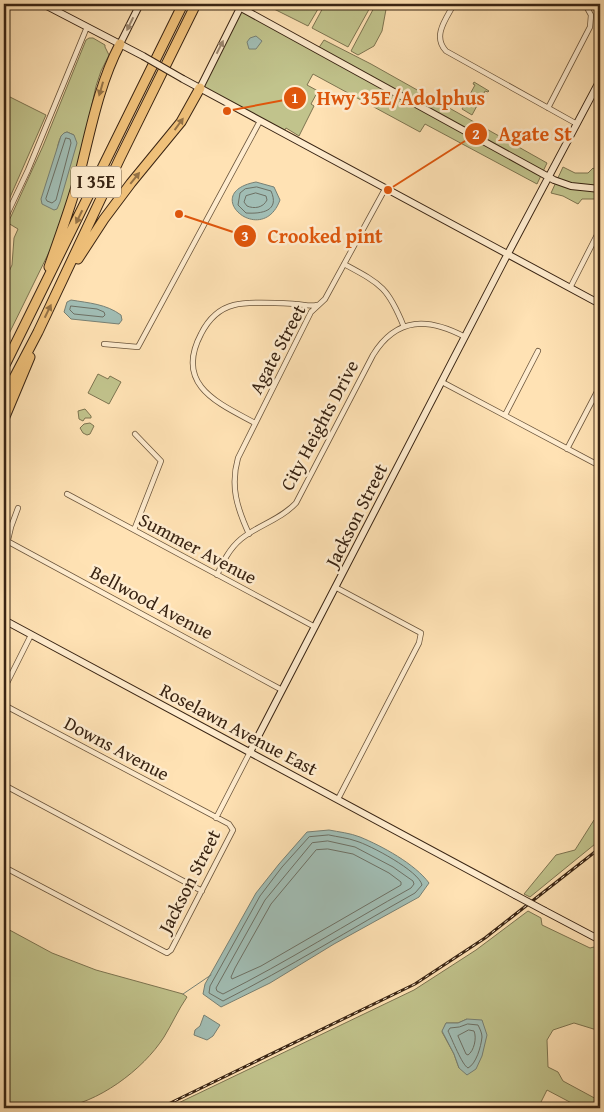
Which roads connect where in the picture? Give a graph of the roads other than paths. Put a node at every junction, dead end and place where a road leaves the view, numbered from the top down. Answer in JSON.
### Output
{"nodes":[{"id":1,"x":6,"y":4,"type":"edge"},
{"id":2,"x":43,"y":4,"type":"edge"},
{"id":3,"x":140,"y":4,"type":"edge"},
{"id":4,"x":183,"y":4,"type":"edge"},
{"id":5,"x":196,"y":4,"type":"edge"},
{"id":6,"x":454,"y":4,"type":"edge"},
{"id":7,"x":585,"y":4,"type":"edge"},
{"id":8,"x":239,"y":5,"type":"edge"},
{"id":9,"x":4,"y":9,"type":"edge"},
{"id":10,"x":88,"y":27,"type":"junction"},
{"id":11,"x":120,"y":44,"type":"junction"},
{"id":12,"x":600,"y":80,"type":"edge"},
{"id":13,"x":200,"y":88,"type":"junction"},
{"id":14,"x":548,"y":108,"type":"junction"},
{"id":15,"x":260,"y":121,"type":"junction"},
{"id":16,"x":577,"y":124,"type":"junction"},
{"id":17,"x":549,"y":177,"type":"junction"},
{"id":18,"x":384,"y":189,"type":"junction"},
{"id":19,"x":600,"y":189,"type":"edge"},
{"id":20,"x":4,"y":221,"type":"edge"},
{"id":21,"x":600,"y":230,"type":"edge"},
{"id":22,"x":508,"y":255,"type":"junction"},
{"id":23,"x":344,"y":264,"type":"junction"},
{"id":24,"x":570,"y":288,"type":"junction"},
{"id":25,"x":58,"y":291,"type":"junction"},
{"id":26,"x":37,"y":301,"type":"junction"},
{"id":27,"x":600,"y":304,"type":"edge"},
{"id":28,"x":318,"y":305,"type":"junction"},
{"id":29,"x":404,"y":327,"type":"junction"},
{"id":30,"x":38,"y":332,"type":"junction"},
{"id":31,"x":465,"y":337,"type":"junction"},
{"id":32,"x":104,"y":344,"type":"dead end"},
{"id":33,"x":538,"y":351,"type":"dead end"},
{"id":34,"x":4,"y":367,"type":"edge"},
{"id":35,"x":442,"y":382,"type":"junction"},
{"id":36,"x":600,"y":386,"type":"edge"},
{"id":37,"x":4,"y":397,"type":"edge"},
{"id":38,"x":505,"y":415,"type":"junction"},
{"id":39,"x":4,"y":419,"type":"edge"},
{"id":40,"x":255,"y":423,"type":"junction"},
{"id":41,"x":136,"y":434,"type":"dead end"},
{"id":42,"x":567,"y":449,"type":"junction"},
{"id":43,"x":600,"y":466,"type":"edge"},
{"id":44,"x":67,"y":494,"type":"dead end"},
{"id":45,"x":18,"y":508,"type":"dead end"},
{"id":46,"x":134,"y":530,"type":"junction"},
{"id":47,"x":248,"y":534,"type":"junction"},
{"id":48,"x":7,"y":541,"type":"junction"},
{"id":49,"x":4,"y":557,"type":"edge"},
{"id":50,"x":217,"y":574,"type":"junction"},
{"id":51,"x":335,"y":587,"type":"junction"},
{"id":52,"x":4,"y":620,"type":"edge"},
{"id":53,"x":315,"y":627,"type":"junction"},
{"id":54,"x":31,"y":635,"type":"junction"},
{"id":55,"x":4,"y":689,"type":"edge"},
{"id":56,"x":282,"y":690,"type":"junction"},
{"id":57,"x":4,"y":705,"type":"edge"},
{"id":58,"x":250,"y":752,"type":"junction"},
{"id":59,"x":4,"y":785,"type":"edge"},
{"id":60,"x":338,"y":799,"type":"junction"},
{"id":61,"x":216,"y":818,"type":"junction"},
{"id":62,"x":4,"y":867,"type":"edge"},
{"id":63,"x":202,"y":891,"type":"junction"},
{"id":64,"x":600,"y":940,"type":"edge"}],
"edges":[{"from":1,"to":9,"type":"street"},
{"from":2,"to":10,"type":"street"},
{"from":3,"to":11,"type":"street","one_way":true},
{"from":4,"to":26,"type":"highway","number":"I 35E","one_way":true},
{"from":5,"to":25,"type":"highway","number":"I 35E"},
{"from":6,"to":14,"type":"street"},
{"from":7,"to":14,"type":"street"},
{"from":13,"to":8,"type":"street","one_way":true},
{"from":8,"to":17,"type":"street"},
{"from":10,"to":11,"type":"street"},
{"from":10,"to":20,"type":"street"},
{"from":11,"to":13,"type":"street","bridge":true},
{"from":11,"to":26,"type":"highway","one_way":true},
{"from":12,"to":16,"type":"street","name":"Jackson Street"},
{"from":13,"to":15,"type":"street"},
{"from":25,"to":13,"type":"highway","one_way":true},
{"from":14,"to":16,"type":"street"},
{"from":15,"to":18,"type":"street"},
{"from":15,"to":32,"type":"street"},
{"from":16,"to":17,"type":"street","name":"Jackson Street"},
{"from":17,"to":19,"type":"street"},
{"from":17,"to":22,"type":"street","name":"Jackson Street"},
{"from":18,"to":22,"type":"street"},
{"from":18,"to":23,"type":"street","name":"Agate Street"},
{"from":21,"to":24,"type":"street"},
{"from":22,"to":24,"type":"street"},
{"from":22,"to":31,"type":"street","name":"Jackson Street"},
{"from":23,"to":28,"type":"street","name":"Agate Street"},
{"from":23,"to":29,"type":"street"},
{"from":24,"to":27,"type":"street"},
{"from":30,"to":25,"type":"highway","number":"I 35E","one_way":true},
{"from":26,"to":34,"type":"highway","number":"I 35E"},
{"from":28,"to":40,"type":"street","name":"Agate Street"},
{"from":28,"to":40,"type":"street"},
{"from":29,"to":31,"type":"street"},
{"from":29,"to":47,"type":"street","name":"City Heights Drive"},
{"from":30,"to":37,"type":"highway","number":"I 35E"},
{"from":30,"to":39,"type":"highway"},
{"from":31,"to":35,"type":"street","name":"Jackson Street"},
{"from":33,"to":38,"type":"street"},
{"from":35,"to":38,"type":"street"},
{"from":35,"to":51,"type":"street","name":"Jackson Street"},
{"from":36,"to":42,"type":"street"},
{"from":38,"to":42,"type":"street"},
{"from":40,"to":47,"type":"street","name":"Agate Street"},
{"from":41,"to":46,"type":"street"},
{"from":42,"to":43,"type":"street"},
{"from":44,"to":46,"type":"street","name":"Summer Avenue"},
{"from":45,"to":48,"type":"street"},
{"from":46,"to":50,"type":"street","name":"Summer Avenue"},
{"from":47,"to":50,"type":"street","name":"City Heights Drive"},
{"from":48,"to":49,"type":"street"},
{"from":48,"to":56,"type":"street","name":"Bellwood Avenue"},
{"from":50,"to":53,"type":"street","name":"Summer Avenue"},
{"from":51,"to":53,"type":"street","name":"Jackson Street"},
{"from":51,"to":60,"type":"street"},
{"from":52,"to":54,"type":"street","name":"Roselawn Avenue East"},
{"from":53,"to":56,"type":"street","name":"Jackson Street"},
{"from":54,"to":55,"type":"street"},
{"from":54,"to":58,"type":"street","name":"Roselawn Avenue East"},
{"from":56,"to":58,"type":"street","name":"Jackson Street"},
{"from":57,"to":61,"type":"street","name":"Downs Avenue"},
{"from":58,"to":60,"type":"street","name":"Roselawn Avenue East"},
{"from":58,"to":61,"type":"street","name":"Jackson Street"},
{"from":59,"to":63,"type":"street"},
{"from":60,"to":64,"type":"street","name":"Roselawn Avenue East","bridge":true},
{"from":61,"to":63,"type":"street","name":"Jackson Street"},
{"from":62,"to":63,"type":"street","name":"Jackson Street"}]}
